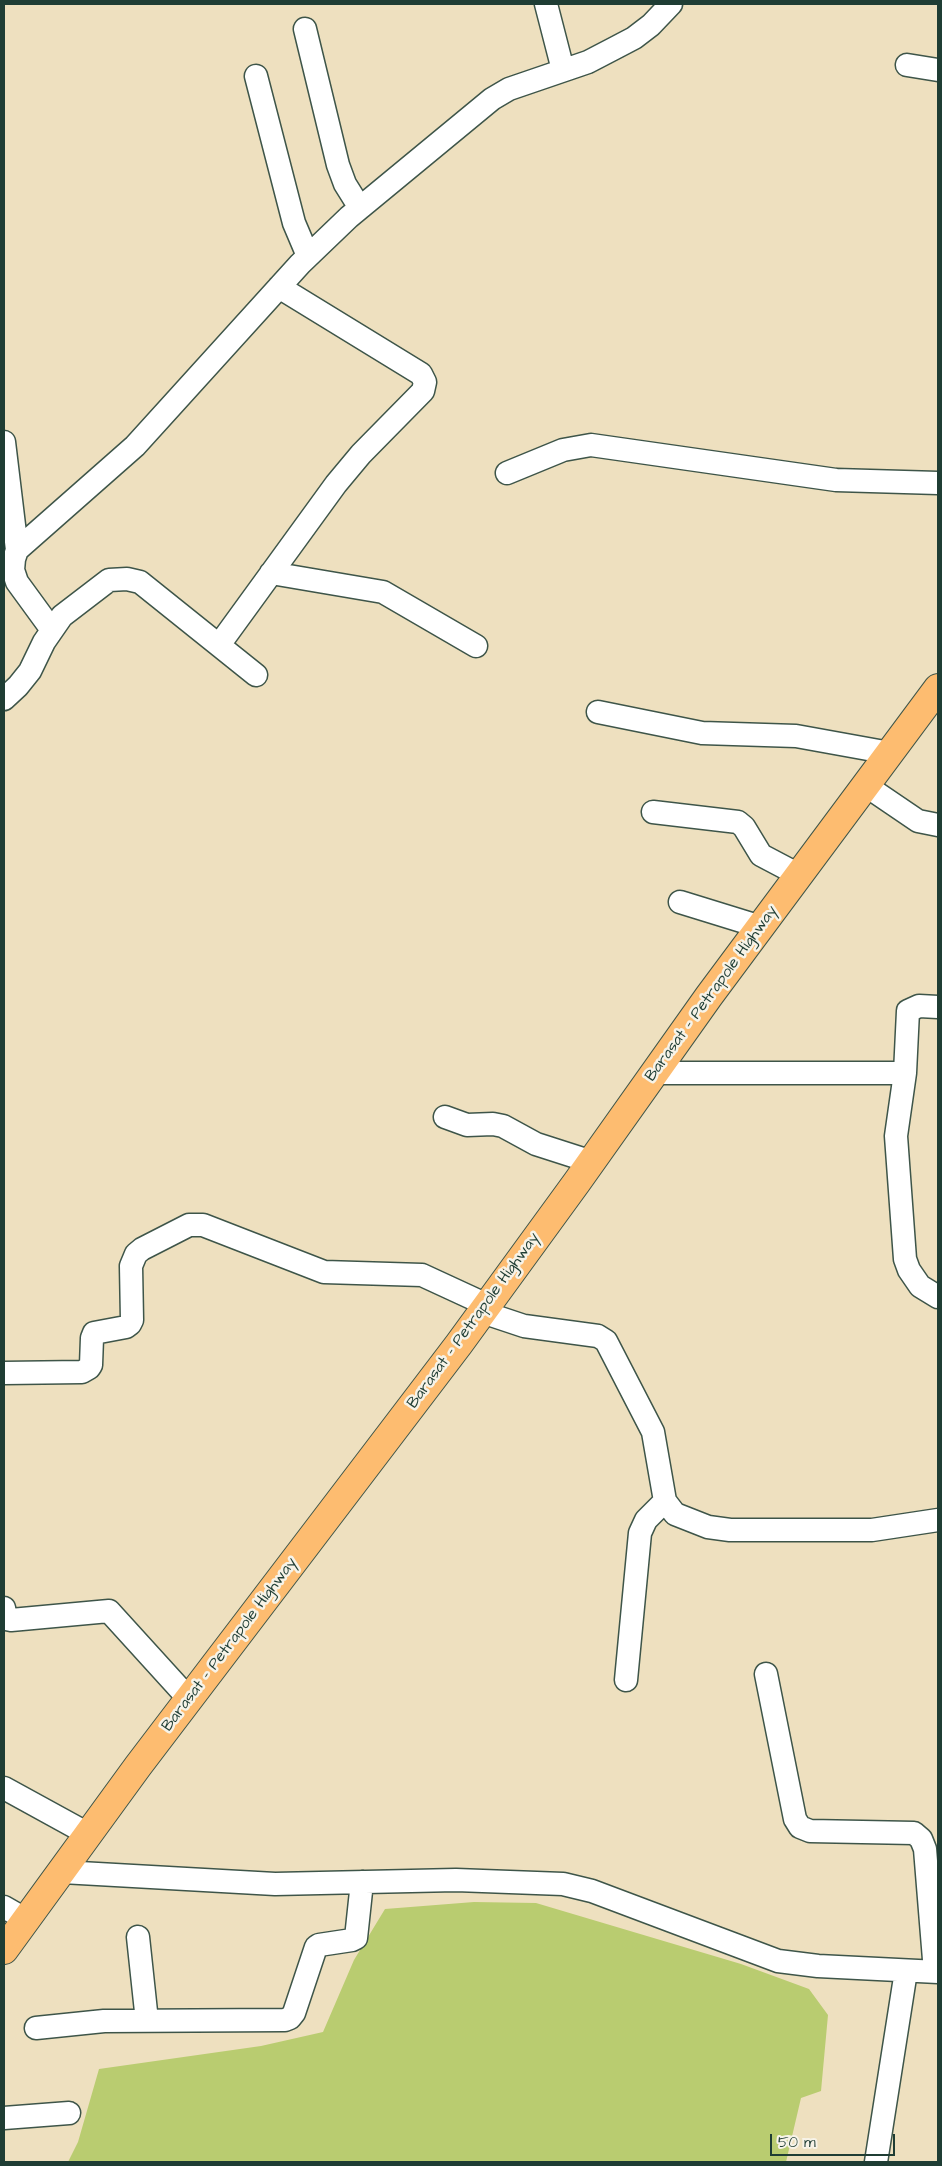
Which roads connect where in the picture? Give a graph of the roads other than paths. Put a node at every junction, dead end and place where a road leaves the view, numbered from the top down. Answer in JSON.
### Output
{"nodes":[{"id":1,"x":546,"y":4,"type":"edge"},
{"id":2,"x":671,"y":4,"type":"edge"},
{"id":3,"x":305,"y":29,"type":"dead end"},
{"id":4,"x":907,"y":65,"type":"dead end"},
{"id":5,"x":563,"y":70,"type":"junction"},
{"id":6,"x":938,"y":70,"type":"edge"},
{"id":7,"x":256,"y":76,"type":"dead end"},
{"id":8,"x":360,"y":208,"type":"junction"},
{"id":9,"x":308,"y":256,"type":"junction"},
{"id":10,"x":279,"y":287,"type":"junction"},
{"id":11,"x":4,"y":442,"type":"edge"},
{"id":12,"x":507,"y":473,"type":"dead end"},
{"id":13,"x":938,"y":483,"type":"edge"},
{"id":14,"x":18,"y":550,"type":"junction"},
{"id":15,"x":272,"y":573,"type":"junction"},
{"id":16,"x":52,"y":630,"type":"junction"},
{"id":17,"x":219,"y":645,"type":"junction"},
{"id":18,"x":476,"y":646,"type":"dead end"},
{"id":19,"x":256,"y":675,"type":"dead end"},
{"id":20,"x":938,"y":688,"type":"edge"},
{"id":21,"x":4,"y":699,"type":"edge"},
{"id":22,"x":598,"y":712,"type":"dead end"},
{"id":23,"x":890,"y":753,"type":"junction"},
{"id":24,"x":866,"y":785,"type":"junction"},
{"id":25,"x":653,"y":812,"type":"dead end"},
{"id":26,"x":938,"y":825,"type":"edge"},
{"id":27,"x":799,"y":875,"type":"junction"},
{"id":28,"x":680,"y":902,"type":"dead end"},
{"id":29,"x":761,"y":927,"type":"junction"},
{"id":30,"x":938,"y":1007,"type":"edge"},
{"id":31,"x":654,"y":1072,"type":"junction"},
{"id":32,"x":905,"y":1073,"type":"junction"},
{"id":33,"x":445,"y":1117,"type":"dead end"},
{"id":34,"x":592,"y":1162,"type":"junction"},
{"id":35,"x":938,"y":1297,"type":"edge"},
{"id":36,"x":484,"y":1308,"type":"junction"},
{"id":37,"x":4,"y":1373,"type":"edge"},
{"id":38,"x":665,"y":1501,"type":"junction"},
{"id":39,"x":938,"y":1520,"type":"edge"},
{"id":40,"x":4,"y":1608,"type":"edge"},
{"id":41,"x":766,"y":1674,"type":"dead end"},
{"id":42,"x":626,"y":1680,"type":"dead end"},
{"id":43,"x":189,"y":1699,"type":"junction"},
{"id":44,"x":4,"y":1788,"type":"edge"},
{"id":45,"x":88,"y":1834,"type":"junction"},
{"id":46,"x":62,"y":1872,"type":"junction"},
{"id":47,"x":362,"y":1882,"type":"junction"},
{"id":48,"x":14,"y":1913,"type":"edge"},
{"id":49,"x":138,"y":1937,"type":"dead end"},
{"id":50,"x":4,"y":1950,"type":"edge"},
{"id":51,"x":906,"y":1971,"type":"junction"},
{"id":52,"x":937,"y":1972,"type":"edge"},
{"id":53,"x":147,"y":2021,"type":"junction"},
{"id":54,"x":36,"y":2028,"type":"dead end"},
{"id":55,"x":69,"y":2114,"type":"dead end"},
{"id":56,"x":4,"y":2118,"type":"edge"},
{"id":57,"x":876,"y":2162,"type":"edge"}],
"edges":[{"from":1,"to":5,"type":"street"},
{"from":2,"to":5,"type":"street"},
{"from":3,"to":8,"type":"street"},
{"from":4,"to":6,"type":"street"},
{"from":5,"to":8,"type":"street"},
{"from":7,"to":9,"type":"street"},
{"from":8,"to":9,"type":"street"},
{"from":9,"to":10,"type":"street"},
{"from":10,"to":14,"type":"street"},
{"from":10,"to":15,"type":"street"},
{"from":11,"to":14,"type":"street"},
{"from":12,"to":13,"type":"street"},
{"from":14,"to":16,"type":"street"},
{"from":15,"to":17,"type":"street"},
{"from":15,"to":18,"type":"street"},
{"from":16,"to":17,"type":"street"},
{"from":16,"to":21,"type":"street"},
{"from":17,"to":19,"type":"street"},
{"from":20,"to":23,"type":"highway","name":"Barasat - Petrapole Highway"},
{"from":22,"to":23,"type":"street"},
{"from":23,"to":24,"type":"highway","name":"Barasat - Petrapole Highway"},
{"from":24,"to":26,"type":"street"},
{"from":24,"to":27,"type":"highway","name":"Barasat - Petrapole Highway"},
{"from":25,"to":27,"type":"street"},
{"from":27,"to":29,"type":"highway","name":"Barasat - Petrapole Highway"},
{"from":28,"to":29,"type":"street"},
{"from":29,"to":31,"type":"highway","name":"Barasat - Petrapole Highway"},
{"from":30,"to":32,"type":"street"},
{"from":31,"to":32,"type":"street"},
{"from":31,"to":34,"type":"highway","name":"Barasat - Petrapole Highway"},
{"from":32,"to":35,"type":"street"},
{"from":33,"to":34,"type":"street"},
{"from":34,"to":36,"type":"highway","name":"Barasat - Petrapole Highway"},
{"from":36,"to":37,"type":"street"},
{"from":36,"to":38,"type":"street"},
{"from":36,"to":43,"type":"highway","name":"Barasat - Petrapole Highway"},
{"from":38,"to":39,"type":"street"},
{"from":38,"to":42,"type":"street"},
{"from":40,"to":43,"type":"street"},
{"from":41,"to":52,"type":"street"},
{"from":43,"to":45,"type":"highway","name":"Barasat - Petrapole Highway"},
{"from":44,"to":45,"type":"street"},
{"from":45,"to":46,"type":"highway","name":"Barasat - Petrapole Highway"},
{"from":46,"to":47,"type":"street"},
{"from":46,"to":48,"type":"highway","name":"Barasat - Petrapole Highway"},
{"from":47,"to":51,"type":"street"},
{"from":47,"to":53,"type":"street"},
{"from":48,"to":50,"type":"highway","name":"Barasat - Petrapole Highway"},
{"from":49,"to":53,"type":"street"},
{"from":51,"to":52,"type":"street"},
{"from":51,"to":57,"type":"street"},
{"from":53,"to":54,"type":"street"},
{"from":55,"to":56,"type":"street"}]}
